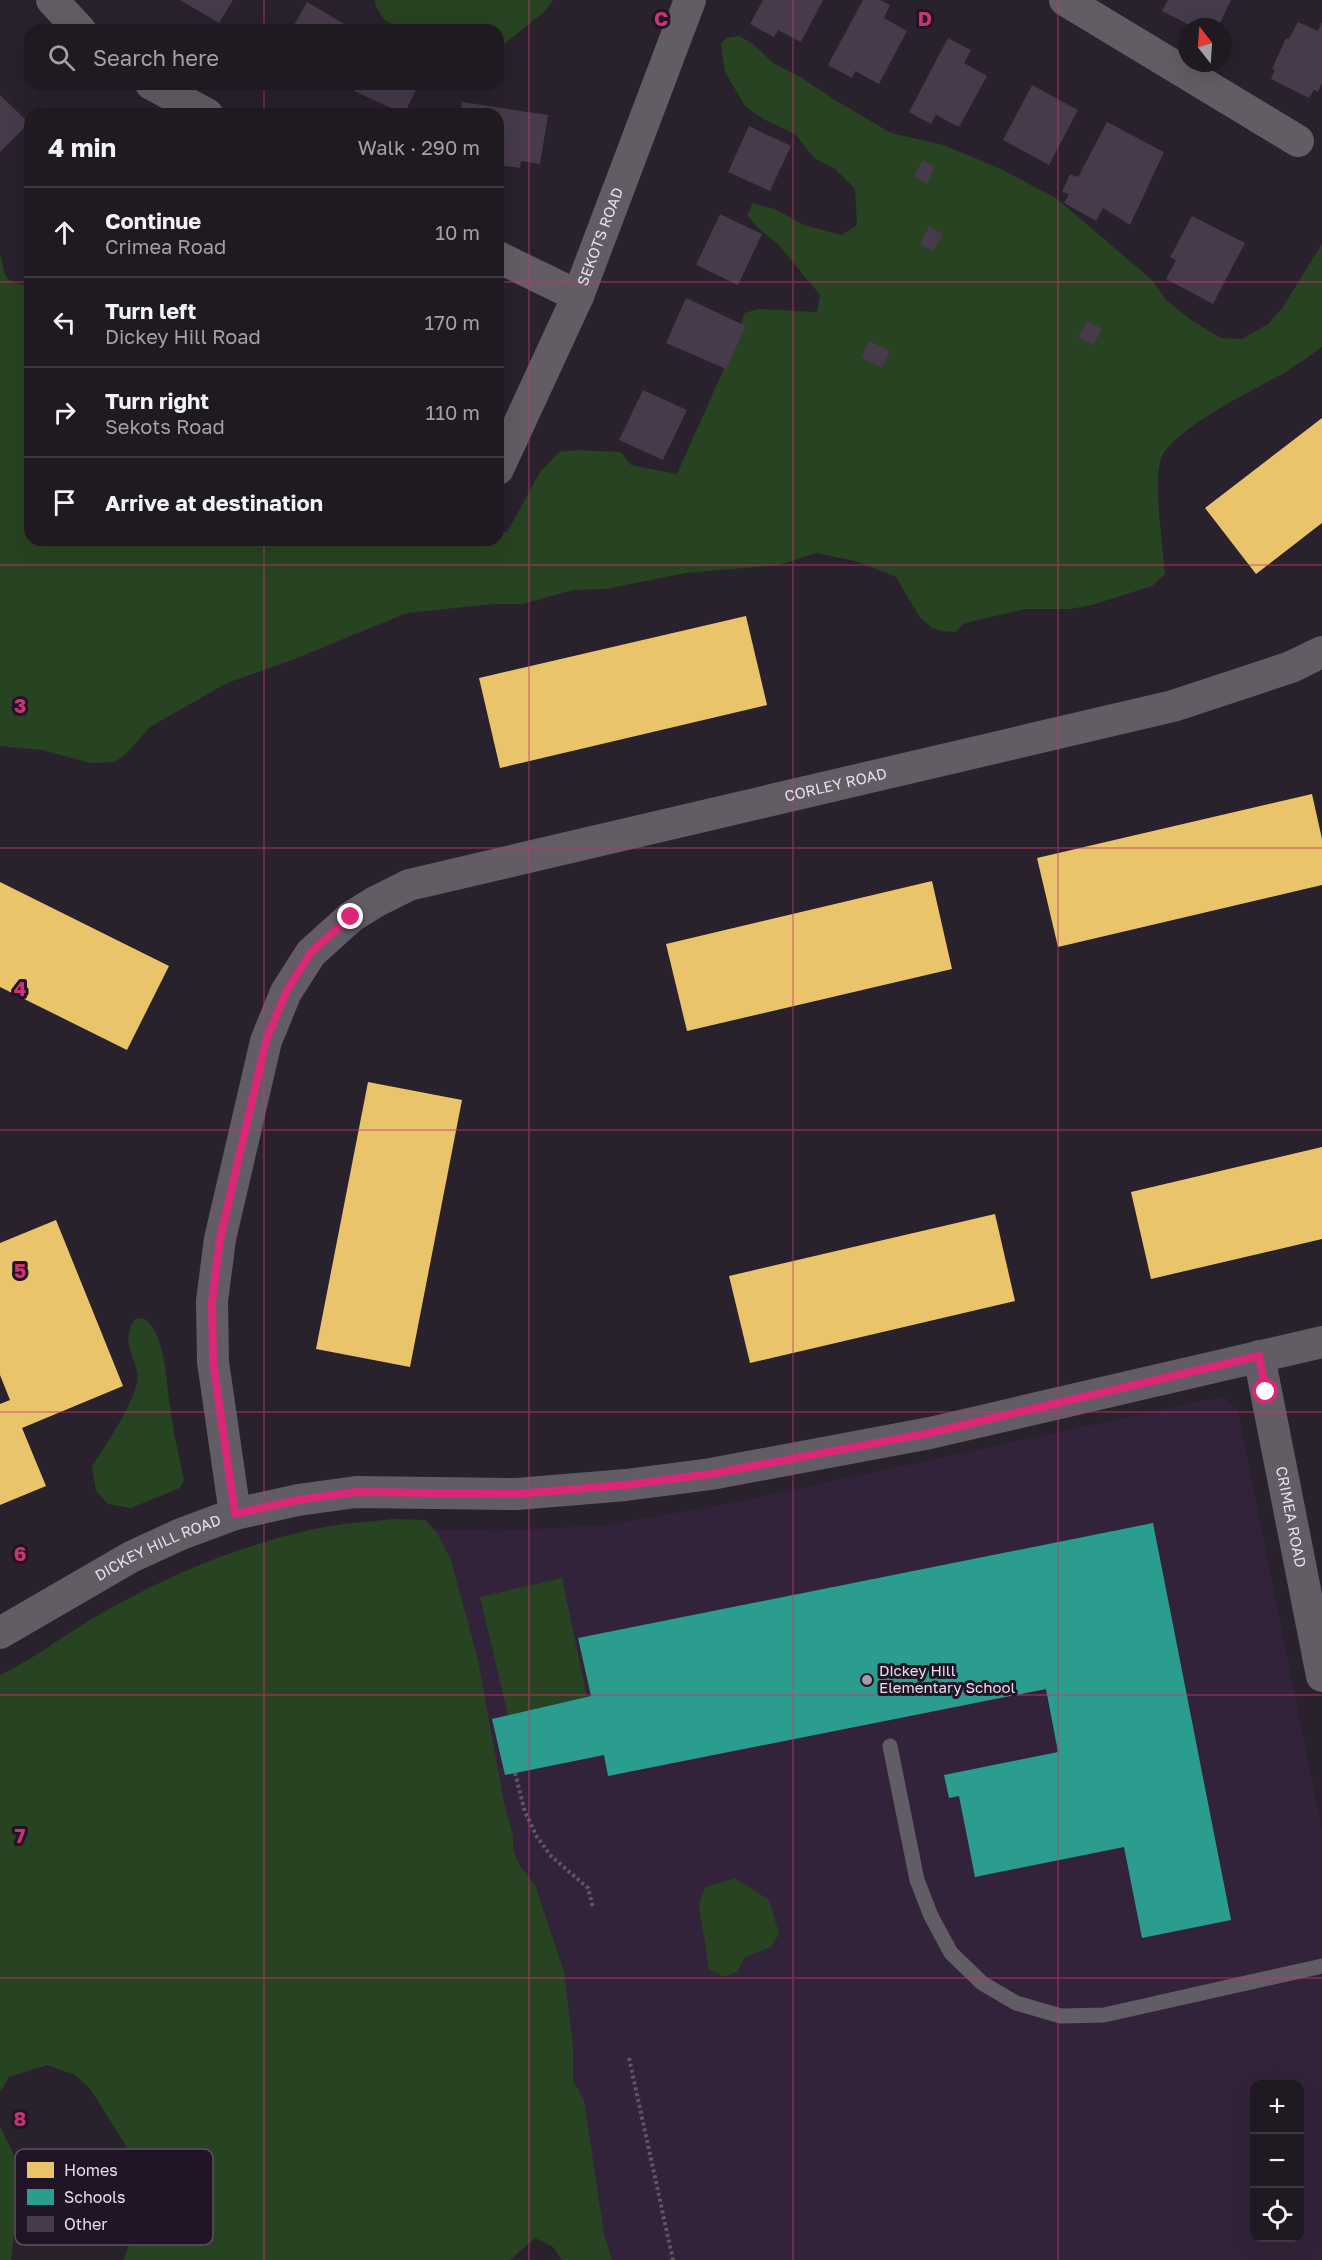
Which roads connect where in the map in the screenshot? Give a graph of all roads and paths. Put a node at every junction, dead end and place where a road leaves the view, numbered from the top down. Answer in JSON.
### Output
{"nodes":[{"id":1,"x":52,"y":0,"type":"edge"},
{"id":2,"x":690,"y":0,"type":"edge"},
{"id":3,"x":1065,"y":0,"type":"edge"},
{"id":4,"x":74,"y":24,"type":"edge"},
{"id":5,"x":162,"y":90,"type":"edge"},
{"id":6,"x":196,"y":108,"type":"edge"},
{"id":7,"x":1298,"y":141,"type":"dead end"},
{"id":8,"x":504,"y":260,"type":"edge"},
{"id":9,"x":579,"y":296,"type":"junction"},
{"id":10,"x":504,"y":456,"type":"edge"},
{"id":11,"x":1322,"y":652,"type":"edge"},
{"id":12,"x":1322,"y":1342,"type":"edge"},
{"id":13,"x":1259,"y":1356,"type":"junction"},
{"id":14,"x":235,"y":1514,"type":"junction"},
{"id":15,"x":0,"y":1633,"type":"edge"},
{"id":16,"x":1322,"y":1676,"type":"edge"},
{"id":17,"x":890,"y":1746,"type":"dead end"},
{"id":18,"x":515,"y":1773,"type":"dead end"},
{"id":19,"x":593,"y":1908,"type":"dead end"},
{"id":20,"x":1322,"y":1966,"type":"edge"},
{"id":21,"x":629,"y":2058,"type":"dead end"},
{"id":22,"x":673,"y":2260,"type":"edge"}],
"edges":[{"from":1,"to":4,"type":"street"},
{"from":2,"to":9,"type":"street","name":"SEKOTS ROAD"},
{"from":3,"to":7,"type":"street"},
{"from":5,"to":6,"type":"street"},
{"from":8,"to":9,"type":"street"},
{"from":9,"to":10,"type":"street","name":"SEKOTS ROAD"},
{"from":11,"to":14,"type":"street","name":"CORLEY ROAD"},
{"from":12,"to":13,"type":"street","name":"DICKEY HILL ROAD"},
{"from":13,"to":14,"type":"street","name":"DICKEY HILL ROAD"},
{"from":13,"to":16,"type":"street","name":"CRIMEA ROAD"},
{"from":14,"to":15,"type":"street","name":"DICKEY HILL ROAD"},
{"from":17,"to":20,"type":"lane"},
{"from":18,"to":19,"type":"path"},
{"from":21,"to":22,"type":"path"}]}
